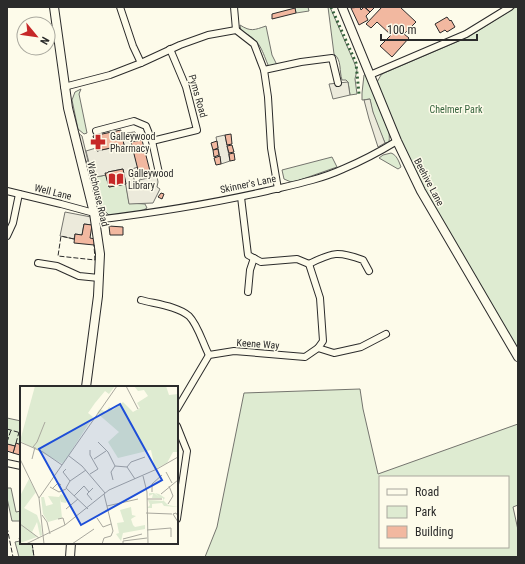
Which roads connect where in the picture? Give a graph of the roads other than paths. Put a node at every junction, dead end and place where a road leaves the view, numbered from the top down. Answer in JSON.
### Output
{"nodes":[{"id":1,"x":54,"y":7,"type":"edge"},
{"id":2,"x":120,"y":7,"type":"edge"},
{"id":3,"x":234,"y":7,"type":"edge"},
{"id":4,"x":342,"y":7,"type":"edge"},
{"id":5,"x":510,"y":7,"type":"edge"},
{"id":6,"x":236,"y":30,"type":"junction"},
{"id":7,"x":170,"y":49,"type":"junction"},
{"id":8,"x":141,"y":62,"type":"junction"},
{"id":9,"x":264,"y":70,"type":"junction"},
{"id":10,"x":370,"y":75,"type":"junction"},
{"id":11,"x":338,"y":83,"type":"dead end"},
{"id":12,"x":64,"y":87,"type":"junction"},
{"id":13,"x":96,"y":131,"type":"dead end"},
{"id":14,"x":152,"y":141,"type":"junction"},
{"id":15,"x":397,"y":141,"type":"junction"},
{"id":16,"x":159,"y":173,"type":"dead end"},
{"id":17,"x":278,"y":189,"type":"junction"},
{"id":18,"x":7,"y":191,"type":"edge"},
{"id":19,"x":19,"y":194,"type":"junction"},
{"id":20,"x":240,"y":197,"type":"junction"},
{"id":21,"x":95,"y":216,"type":"junction"},
{"id":22,"x":7,"y":236,"type":"edge"},
{"id":23,"x":254,"y":258,"type":"junction"},
{"id":24,"x":38,"y":263,"type":"dead end"},
{"id":25,"x":309,"y":264,"type":"junction"},
{"id":26,"x":369,"y":271,"type":"dead end"},
{"id":27,"x":99,"y":278,"type":"junction"},
{"id":28,"x":248,"y":292,"type":"dead end"},
{"id":29,"x":141,"y":300,"type":"dead end"},
{"id":30,"x":386,"y":334,"type":"dead end"},
{"id":31,"x":318,"y":348,"type":"junction"},
{"id":32,"x":209,"y":355,"type":"junction"},
{"id":33,"x":518,"y":357,"type":"edge"},
{"id":34,"x":86,"y":386,"type":"edge"},
{"id":35,"x":178,"y":407,"type":"edge"},
{"id":36,"x":178,"y":428,"type":"edge"},
{"id":37,"x":7,"y":463,"type":"edge"},
{"id":38,"x":20,"y":466,"type":"edge"},
{"id":39,"x":178,"y":512,"type":"edge"},
{"id":40,"x":71,"y":544,"type":"edge"},
{"id":41,"x":70,"y":557,"type":"edge"}],
"edges":[{"from":1,"to":12,"type":"street","name":"Watchouse Road"},
{"from":2,"to":8,"type":"street"},
{"from":3,"to":6,"type":"street"},
{"from":4,"to":10,"type":"street","name":"Beehive Lane"},
{"from":5,"to":10,"type":"street"},
{"from":6,"to":7,"type":"street"},
{"from":6,"to":9,"type":"street"},
{"from":7,"to":8,"type":"street"},
{"from":7,"to":14,"type":"street","name":"Pyms Road"},
{"from":8,"to":12,"type":"street"},
{"from":9,"to":11,"type":"street"},
{"from":9,"to":17,"type":"street"},
{"from":10,"to":15,"type":"street","name":"Beehive Lane"},
{"from":12,"to":21,"type":"street","name":"Watchouse Road"},
{"from":13,"to":14,"type":"street"},
{"from":14,"to":16,"type":"street"},
{"from":15,"to":17,"type":"street","name":"Skinner's Lane"},
{"from":15,"to":33,"type":"street","name":"Beehive Lane"},
{"from":17,"to":20,"type":"street","name":"Skinner's Lane"},
{"from":18,"to":19,"type":"street","name":"Well Lane"},
{"from":19,"to":21,"type":"street","name":"Well Lane"},
{"from":19,"to":22,"type":"street"},
{"from":20,"to":21,"type":"street","name":"Skinner's Lane"},
{"from":20,"to":23,"type":"street"},
{"from":21,"to":27,"type":"street","name":"Watchouse Road"},
{"from":23,"to":25,"type":"street"},
{"from":23,"to":28,"type":"street"},
{"from":24,"to":27,"type":"street"},
{"from":25,"to":26,"type":"street"},
{"from":25,"to":31,"type":"street"},
{"from":27,"to":34,"type":"street","name":"Watchouse Road"},
{"from":29,"to":32,"type":"street"},
{"from":30,"to":31,"type":"street"},
{"from":31,"to":32,"type":"street","name":"Keene Way"},
{"from":32,"to":35,"type":"street"},
{"from":36,"to":39,"type":"street"},
{"from":37,"to":38,"type":"street"},
{"from":40,"to":41,"type":"street"}]}
